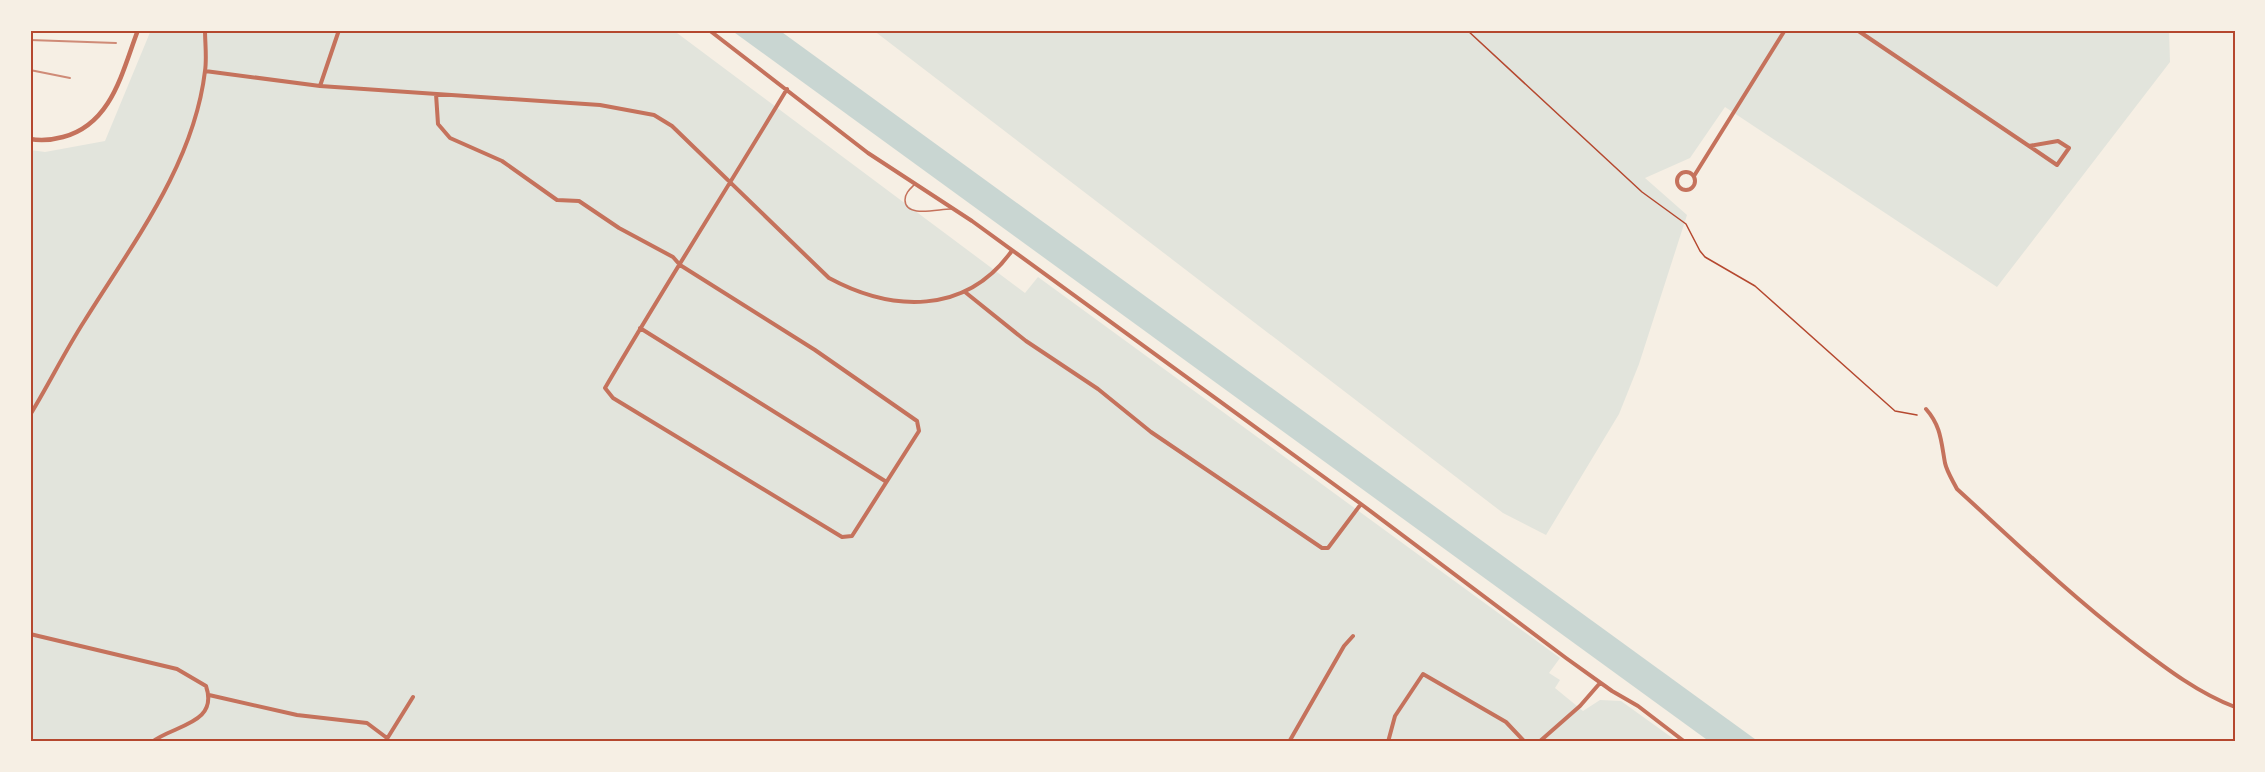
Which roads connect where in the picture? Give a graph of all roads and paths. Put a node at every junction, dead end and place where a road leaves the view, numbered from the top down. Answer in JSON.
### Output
{"nodes":[{"id":1,"x":138,"y":30,"type":"edge"},
{"id":2,"x":205,"y":30,"type":"edge"},
{"id":3,"x":339,"y":30,"type":"edge"},
{"id":4,"x":709,"y":30,"type":"edge"},
{"id":5,"x":1467,"y":30,"type":"edge"},
{"id":6,"x":1785,"y":30,"type":"edge"},
{"id":7,"x":1857,"y":30,"type":"edge"},
{"id":8,"x":205,"y":71,"type":"junction"},
{"id":9,"x":320,"y":86,"type":"junction"},
{"id":10,"x":787,"y":89,"type":"junction"},
{"id":11,"x":436,"y":94,"type":"junction"},
{"id":12,"x":30,"y":139,"type":"edge"},
{"id":13,"x":2029,"y":146,"type":"junction"},
{"id":14,"x":1694,"y":176,"type":"junction"},
{"id":15,"x":731,"y":183,"type":"junction"},
{"id":16,"x":915,"y":184,"type":"junction"},
{"id":17,"x":953,"y":209,"type":"junction"},
{"id":18,"x":1011,"y":252,"type":"junction"},
{"id":19,"x":680,"y":265,"type":"junction"},
{"id":20,"x":965,"y":292,"type":"junction"},
{"id":21,"x":640,"y":328,"type":"junction"},
{"id":22,"x":1926,"y":409,"type":"dead end"},
{"id":23,"x":30,"y":415,"type":"edge"},
{"id":24,"x":1917,"y":415,"type":"dead end"},
{"id":25,"x":885,"y":481,"type":"junction"},
{"id":26,"x":1361,"y":504,"type":"junction"},
{"id":27,"x":30,"y":634,"type":"edge"},
{"id":28,"x":1353,"y":636,"type":"dead end"},
{"id":29,"x":1600,"y":683,"type":"junction"},
{"id":30,"x":209,"y":695,"type":"junction"},
{"id":31,"x":413,"y":697,"type":"dead end"},
{"id":32,"x":2235,"y":707,"type":"edge"},
{"id":33,"x":386,"y":740,"type":"edge"},
{"id":34,"x":152,"y":742,"type":"edge"},
{"id":35,"x":1288,"y":742,"type":"edge"},
{"id":36,"x":1388,"y":742,"type":"edge"},
{"id":37,"x":1525,"y":742,"type":"edge"},
{"id":38,"x":1539,"y":742,"type":"edge"},
{"id":39,"x":1685,"y":742,"type":"edge"}],
"edges":[{"from":1,"to":12,"type":"street"},
{"from":2,"to":8,"type":"street"},
{"from":3,"to":9,"type":"street"},
{"from":4,"to":10,"type":"street"},
{"from":5,"to":24,"type":"path"},
{"from":6,"to":14,"type":"street"},
{"from":7,"to":13,"type":"street"},
{"from":8,"to":9,"type":"street"},
{"from":8,"to":23,"type":"street"},
{"from":9,"to":11,"type":"street"},
{"from":10,"to":15,"type":"street"},
{"from":10,"to":16,"type":"street"},
{"from":11,"to":15,"type":"street"},
{"from":11,"to":19,"type":"street"},
{"from":13,"to":13,"type":"street"},
{"from":14,"to":14,"type":"street"},
{"from":15,"to":19,"type":"street"},
{"from":15,"to":20,"type":"street"},
{"from":16,"to":17,"type":"street"},
{"from":16,"to":17,"type":"lane"},
{"from":17,"to":18,"type":"street"},
{"from":18,"to":20,"type":"street"},
{"from":18,"to":26,"type":"street"},
{"from":19,"to":21,"type":"street"},
{"from":19,"to":25,"type":"street"},
{"from":20,"to":26,"type":"street"},
{"from":21,"to":25,"type":"street"},
{"from":21,"to":25,"type":"street"},
{"from":22,"to":32,"type":"street"},
{"from":26,"to":29,"type":"street"},
{"from":27,"to":30,"type":"street"},
{"from":28,"to":35,"type":"street"},
{"from":29,"to":38,"type":"street"},
{"from":29,"to":39,"type":"street"},
{"from":30,"to":33,"type":"street"},
{"from":30,"to":34,"type":"street"},
{"from":31,"to":33,"type":"street"},
{"from":36,"to":37,"type":"street"}]}
